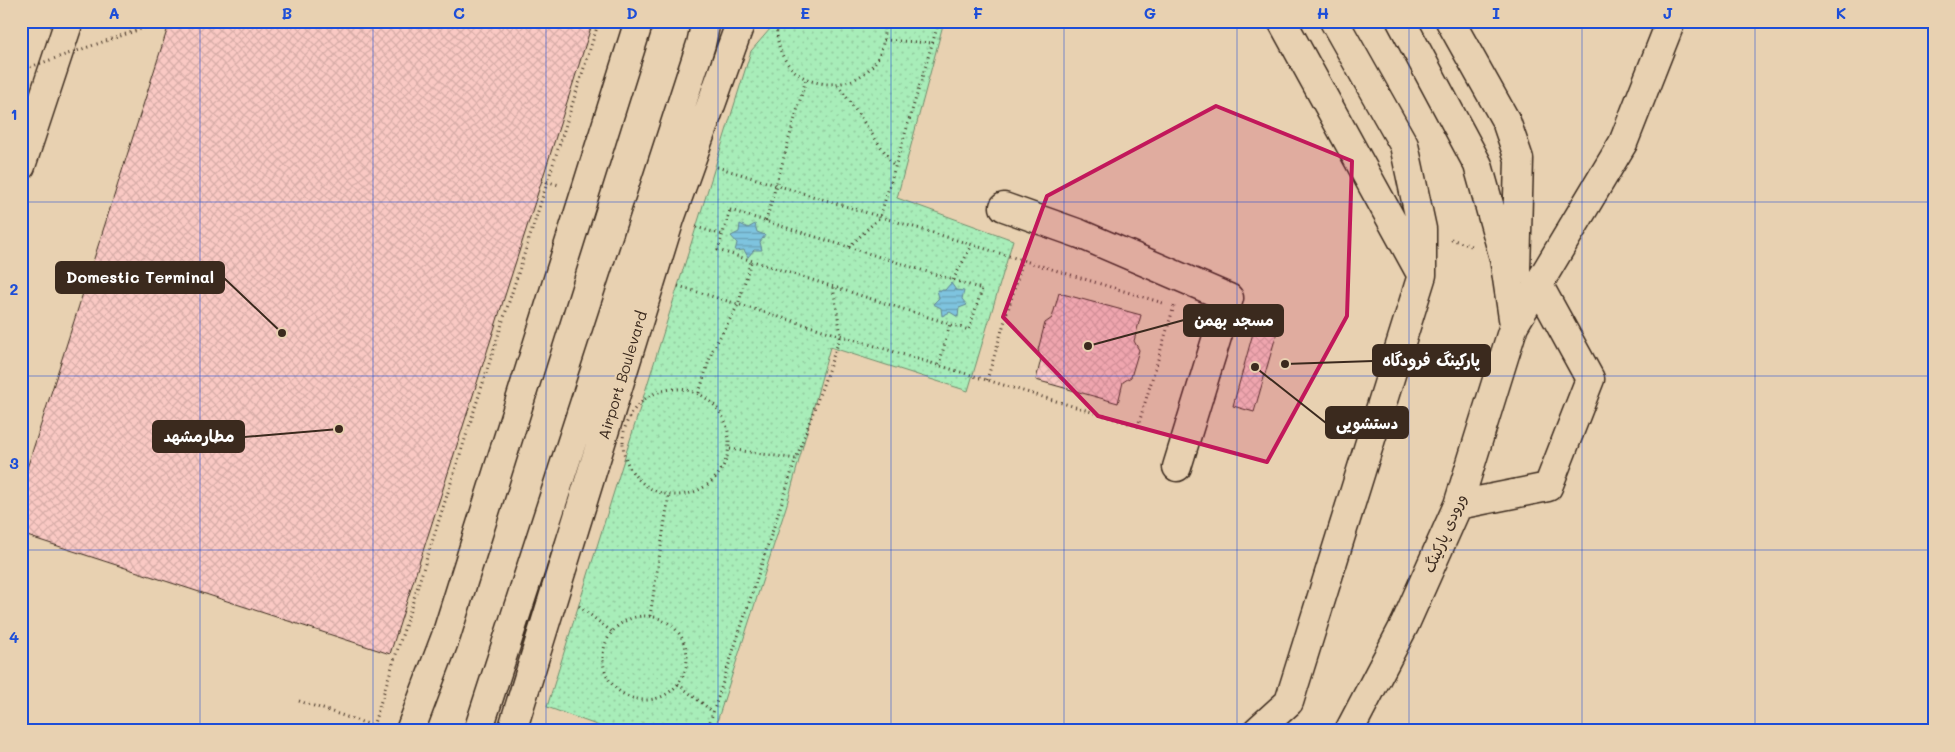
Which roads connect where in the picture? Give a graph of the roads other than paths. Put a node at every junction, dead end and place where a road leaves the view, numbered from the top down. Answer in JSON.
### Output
{"nodes":[{"id":1,"x":69,"y":21,"type":"edge"},
{"id":2,"x":639,"y":21,"type":"edge"},
{"id":3,"x":706,"y":21,"type":"edge"},
{"id":4,"x":741,"y":21,"type":"edge"},
{"id":5,"x":1282,"y":21,"type":"edge"},
{"id":6,"x":1334,"y":21,"type":"edge"},
{"id":7,"x":1401,"y":21,"type":"edge"},
{"id":8,"x":1450,"y":21,"type":"edge"},
{"id":9,"x":1671,"y":21,"type":"edge"},
{"id":10,"x":21,"y":166,"type":"edge"},
{"id":11,"x":1004,"y":207,"type":"dead end"},
{"id":12,"x":1422,"y":275,"type":"junction"},
{"id":13,"x":1538,"y":284,"type":"junction"},
{"id":14,"x":1514,"y":325,"type":"junction"},
{"id":15,"x":1177,"y":467,"type":"dead end"},
{"id":16,"x":1458,"y":505,"type":"junction"},
{"id":17,"x":1354,"y":729,"type":"edge"},
{"id":18,"x":410,"y":731,"type":"edge"},
{"id":19,"x":478,"y":731,"type":"edge"},
{"id":20,"x":512,"y":731,"type":"edge"},
{"id":21,"x":1257,"y":731,"type":"edge"}],
"edges":[{"from":1,"to":10,"type":"lane"},
{"from":2,"to":18,"type":"lane"},
{"from":3,"to":19,"type":"lane"},
{"from":4,"to":20,"type":"lane","name":"Airport Boulevard"},
{"from":5,"to":12,"type":"lane"},
{"from":6,"to":12,"type":"lane"},
{"from":7,"to":14,"type":"lane"},
{"from":8,"to":14,"type":"lane"},
{"from":9,"to":13,"type":"lane"},
{"from":11,"to":15,"type":"lane"},
{"from":12,"to":21,"type":"lane"},
{"from":13,"to":14,"type":"lane"},
{"from":13,"to":16,"type":"lane"},
{"from":14,"to":16,"type":"lane","name":"ورودی پارکینگ"},
{"from":16,"to":17,"type":"lane","name":"ورودی پارکینگ"}]}
